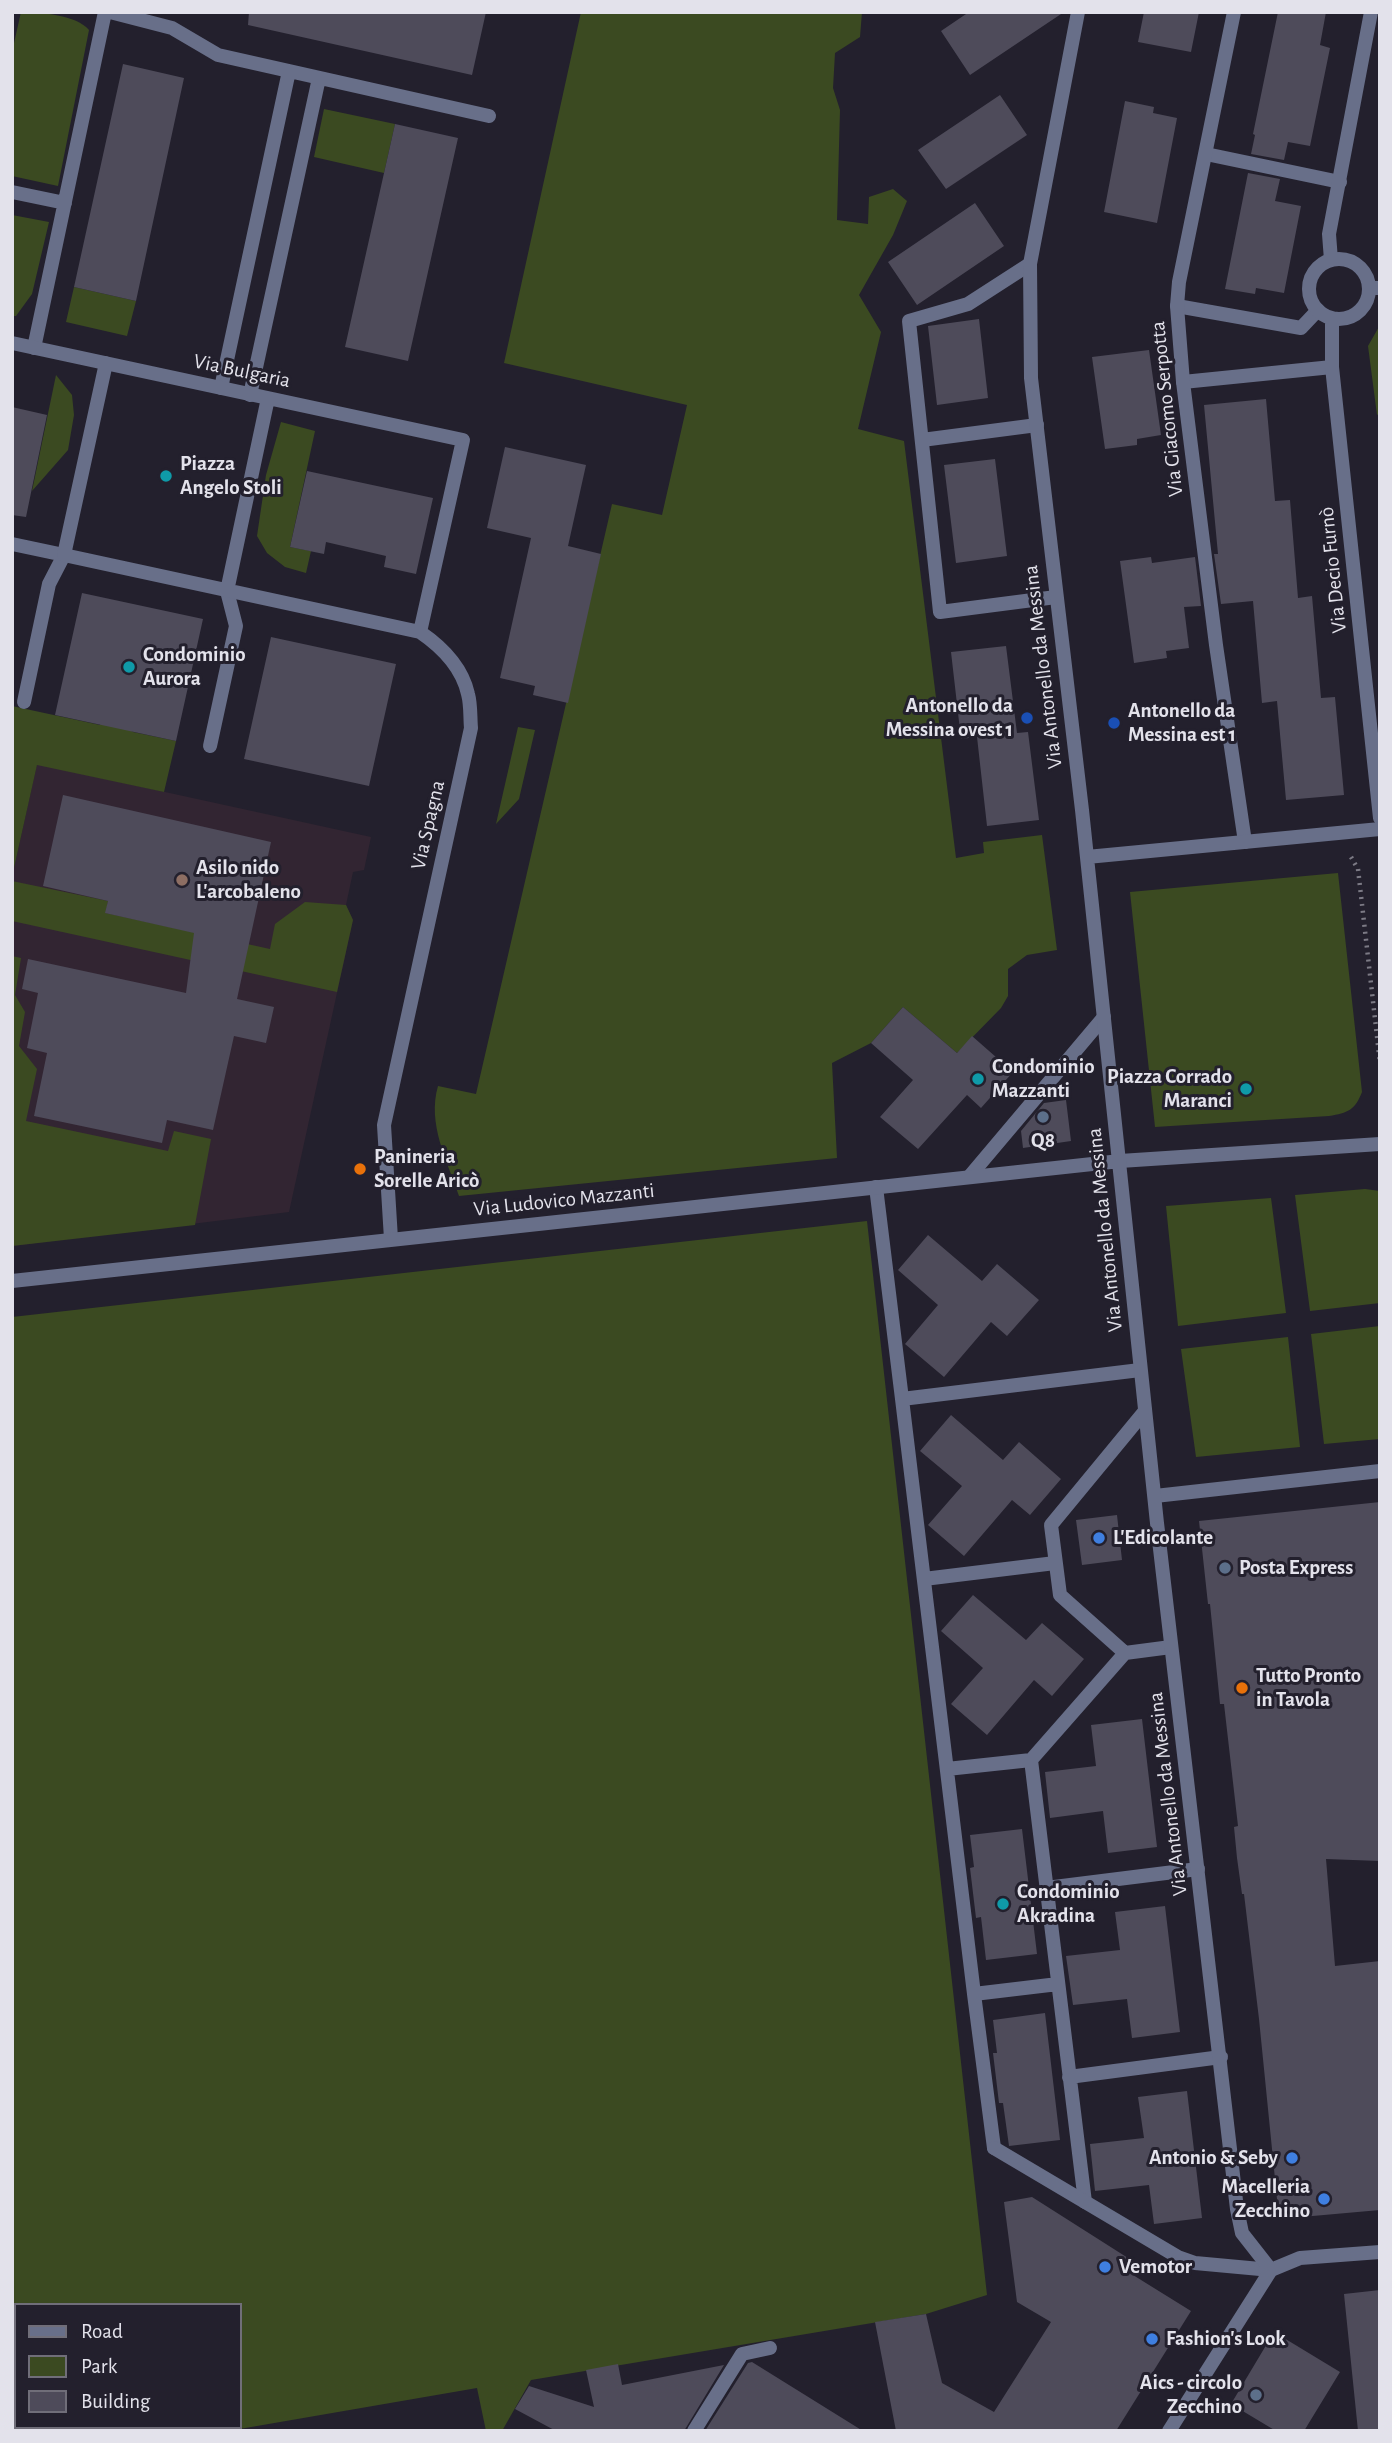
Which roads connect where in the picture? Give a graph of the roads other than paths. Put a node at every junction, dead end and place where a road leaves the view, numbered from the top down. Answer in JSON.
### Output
{"nodes":[{"id":1,"x":108,"y":12,"type":"edge"},
{"id":2,"x":1078,"y":12,"type":"edge"},
{"id":3,"x":1234,"y":12,"type":"edge"},
{"id":4,"x":1371,"y":12,"type":"edge"},
{"id":5,"x":289,"y":71,"type":"junction"},
{"id":6,"x":319,"y":78,"type":"junction"},
{"id":7,"x":489,"y":116,"type":"dead end"},
{"id":8,"x":1206,"y":154,"type":"junction"},
{"id":9,"x":1340,"y":182,"type":"junction"},
{"id":10,"x":12,"y":192,"type":"edge"},
{"id":11,"x":65,"y":203,"type":"junction"},
{"id":12,"x":1331,"y":260,"type":"junction"},
{"id":13,"x":1030,"y":264,"type":"junction"},
{"id":14,"x":1374,"y":288,"type":"edge"},
{"id":15,"x":1177,"y":306,"type":"junction"},
{"id":16,"x":1318,"y":310,"type":"junction"},
{"id":17,"x":1332,"y":318,"type":"junction"},
{"id":18,"x":12,"y":343,"type":"edge"},
{"id":19,"x":34,"y":348,"type":"junction"},
{"id":20,"x":106,"y":363,"type":"junction"},
{"id":21,"x":1332,"y":367,"type":"junction"},
{"id":22,"x":1183,"y":383,"type":"junction"},
{"id":23,"x":220,"y":388,"type":"junction"},
{"id":24,"x":250,"y":394,"type":"junction"},
{"id":25,"x":268,"y":398,"type":"junction"},
{"id":26,"x":1037,"y":425,"type":"junction"},
{"id":27,"x":922,"y":440,"type":"junction"},
{"id":28,"x":12,"y":544,"type":"edge"},
{"id":29,"x":64,"y":555,"type":"junction"},
{"id":30,"x":227,"y":591,"type":"junction"},
{"id":31,"x":1056,"y":597,"type":"junction"},
{"id":32,"x":420,"y":632,"type":"junction"},
{"id":33,"x":24,"y":702,"type":"dead end"},
{"id":34,"x":210,"y":746,"type":"dead end"},
{"id":35,"x":1380,"y":818,"type":"edge"},
{"id":36,"x":1380,"y":829,"type":"edge"},
{"id":37,"x":1245,"y":842,"type":"junction"},
{"id":38,"x":1087,"y":858,"type":"junction"},
{"id":39,"x":1104,"y":1017,"type":"junction"},
{"id":40,"x":1380,"y":1144,"type":"edge"},
{"id":41,"x":1120,"y":1161,"type":"junction"},
{"id":42,"x":969,"y":1177,"type":"junction"},
{"id":43,"x":876,"y":1187,"type":"junction"},
{"id":44,"x":391,"y":1239,"type":"junction"},
{"id":45,"x":12,"y":1280,"type":"edge"},
{"id":46,"x":1140,"y":1370,"type":"junction"},
{"id":47,"x":902,"y":1399,"type":"junction"},
{"id":48,"x":1145,"y":1412,"type":"junction"},
{"id":49,"x":1380,"y":1471,"type":"edge"},
{"id":50,"x":1155,"y":1496,"type":"junction"},
{"id":51,"x":1055,"y":1563,"type":"junction"},
{"id":52,"x":924,"y":1579,"type":"junction"},
{"id":53,"x":1171,"y":1647,"type":"junction"},
{"id":54,"x":1125,"y":1653,"type":"junction"},
{"id":55,"x":1031,"y":1760,"type":"junction"},
{"id":56,"x":947,"y":1769,"type":"junction"},
{"id":57,"x":1198,"y":1869,"type":"junction"},
{"id":58,"x":1046,"y":1888,"type":"junction"},
{"id":59,"x":1058,"y":1984,"type":"junction"},
{"id":60,"x":974,"y":1994,"type":"junction"},
{"id":61,"x":1221,"y":2057,"type":"junction"},
{"id":62,"x":1069,"y":2077,"type":"junction"},
{"id":63,"x":1085,"y":2202,"type":"junction"},
{"id":64,"x":1380,"y":2252,"type":"edge"},
{"id":65,"x":1271,"y":2270,"type":"junction"},
{"id":66,"x":770,"y":2348,"type":"dead end"},
{"id":67,"x":694,"y":2431,"type":"edge"},
{"id":68,"x":1169,"y":2431,"type":"edge"}],
"edges":[{"from":1,"to":5,"type":"street"},
{"from":1,"to":11,"type":"street"},
{"from":2,"to":13,"type":"street","name":"Via Antonello da Messina"},
{"from":3,"to":8,"type":"street","name":"Via Giacomo Serpotta"},
{"from":4,"to":9,"type":"street"},
{"from":5,"to":6,"type":"street"},
{"from":5,"to":23,"type":"street"},
{"from":6,"to":7,"type":"street"},
{"from":6,"to":24,"type":"street"},
{"from":8,"to":9,"type":"street"},
{"from":8,"to":15,"type":"street","name":"Via Giacomo Serpotta"},
{"from":9,"to":12,"type":"street"},
{"from":10,"to":11,"type":"street"},
{"from":11,"to":19,"type":"street"},
{"from":12,"to":14,"type":"street"},
{"from":12,"to":16,"type":"street"},
{"from":13,"to":26,"type":"street","name":"Via Antonello da Messina"},
{"from":13,"to":27,"type":"street"},
{"from":14,"to":17,"type":"street"},
{"from":15,"to":16,"type":"street"},
{"from":15,"to":22,"type":"street","name":"Via Giacomo Serpotta"},
{"from":16,"to":17,"type":"street"},
{"from":17,"to":21,"type":"street","name":"Via Decio Furnò"},
{"from":18,"to":19,"type":"street","name":"Via Bulgaria"},
{"from":19,"to":20,"type":"street","name":"Via Bulgaria"},
{"from":20,"to":23,"type":"street","name":"Via Bulgaria"},
{"from":20,"to":29,"type":"street"},
{"from":21,"to":22,"type":"street"},
{"from":21,"to":35,"type":"street","name":"Via Decio Furnò"},
{"from":22,"to":37,"type":"street","name":"Via Giacomo Serpotta"},
{"from":23,"to":24,"type":"street","name":"Via Bulgaria"},
{"from":24,"to":25,"type":"street","name":"Via Bulgaria"},
{"from":25,"to":30,"type":"street"},
{"from":25,"to":32,"type":"street","name":"Via Bulgaria"},
{"from":26,"to":27,"type":"street"},
{"from":26,"to":31,"type":"street","name":"Via Antonello da Messina"},
{"from":27,"to":31,"type":"street"},
{"from":28,"to":29,"type":"street"},
{"from":29,"to":30,"type":"street"},
{"from":29,"to":33,"type":"street"},
{"from":30,"to":32,"type":"street"},
{"from":30,"to":34,"type":"street"},
{"from":31,"to":38,"type":"street","name":"Via Antonello da Messina"},
{"from":32,"to":44,"type":"street","name":"Via Spagna"},
{"from":36,"to":37,"type":"street"},
{"from":37,"to":38,"type":"street"},
{"from":38,"to":39,"type":"street","name":"Via Antonello da Messina"},
{"from":39,"to":41,"type":"street","name":"Via Antonello da Messina"},
{"from":39,"to":42,"type":"street"},
{"from":40,"to":41,"type":"street","name":"Via Ludovico Mazzanti"},
{"from":41,"to":42,"type":"street","name":"Via Ludovico Mazzanti"},
{"from":41,"to":46,"type":"street","name":"Via Antonello da Messina"},
{"from":42,"to":43,"type":"street","name":"Via Ludovico Mazzanti"},
{"from":43,"to":44,"type":"street","name":"Via Ludovico Mazzanti"},
{"from":43,"to":47,"type":"street"},
{"from":44,"to":45,"type":"street","name":"Via Ludovico Mazzanti"},
{"from":46,"to":47,"type":"street"},
{"from":46,"to":48,"type":"street","name":"Via Antonello da Messina"},
{"from":47,"to":52,"type":"street"},
{"from":48,"to":50,"type":"street","name":"Via Antonello da Messina"},
{"from":48,"to":51,"type":"street"},
{"from":49,"to":50,"type":"street"},
{"from":50,"to":53,"type":"street","name":"Via Antonello da Messina"},
{"from":51,"to":52,"type":"street"},
{"from":51,"to":54,"type":"street"},
{"from":52,"to":56,"type":"street"},
{"from":53,"to":54,"type":"street"},
{"from":53,"to":57,"type":"street","name":"Via Antonello da Messina"},
{"from":54,"to":55,"type":"street"},
{"from":55,"to":56,"type":"street"},
{"from":55,"to":58,"type":"street"},
{"from":56,"to":60,"type":"street"},
{"from":57,"to":58,"type":"street"},
{"from":57,"to":61,"type":"street","name":"Via Antonello da Messina"},
{"from":58,"to":59,"type":"street"},
{"from":59,"to":60,"type":"street"},
{"from":59,"to":62,"type":"street"},
{"from":60,"to":63,"type":"street"},
{"from":61,"to":62,"type":"street"},
{"from":61,"to":65,"type":"street","name":"Via Antonello da Messina"},
{"from":62,"to":63,"type":"street"},
{"from":63,"to":65,"type":"street"},
{"from":64,"to":65,"type":"street"},
{"from":65,"to":68,"type":"street"},
{"from":66,"to":67,"type":"street"}]}
